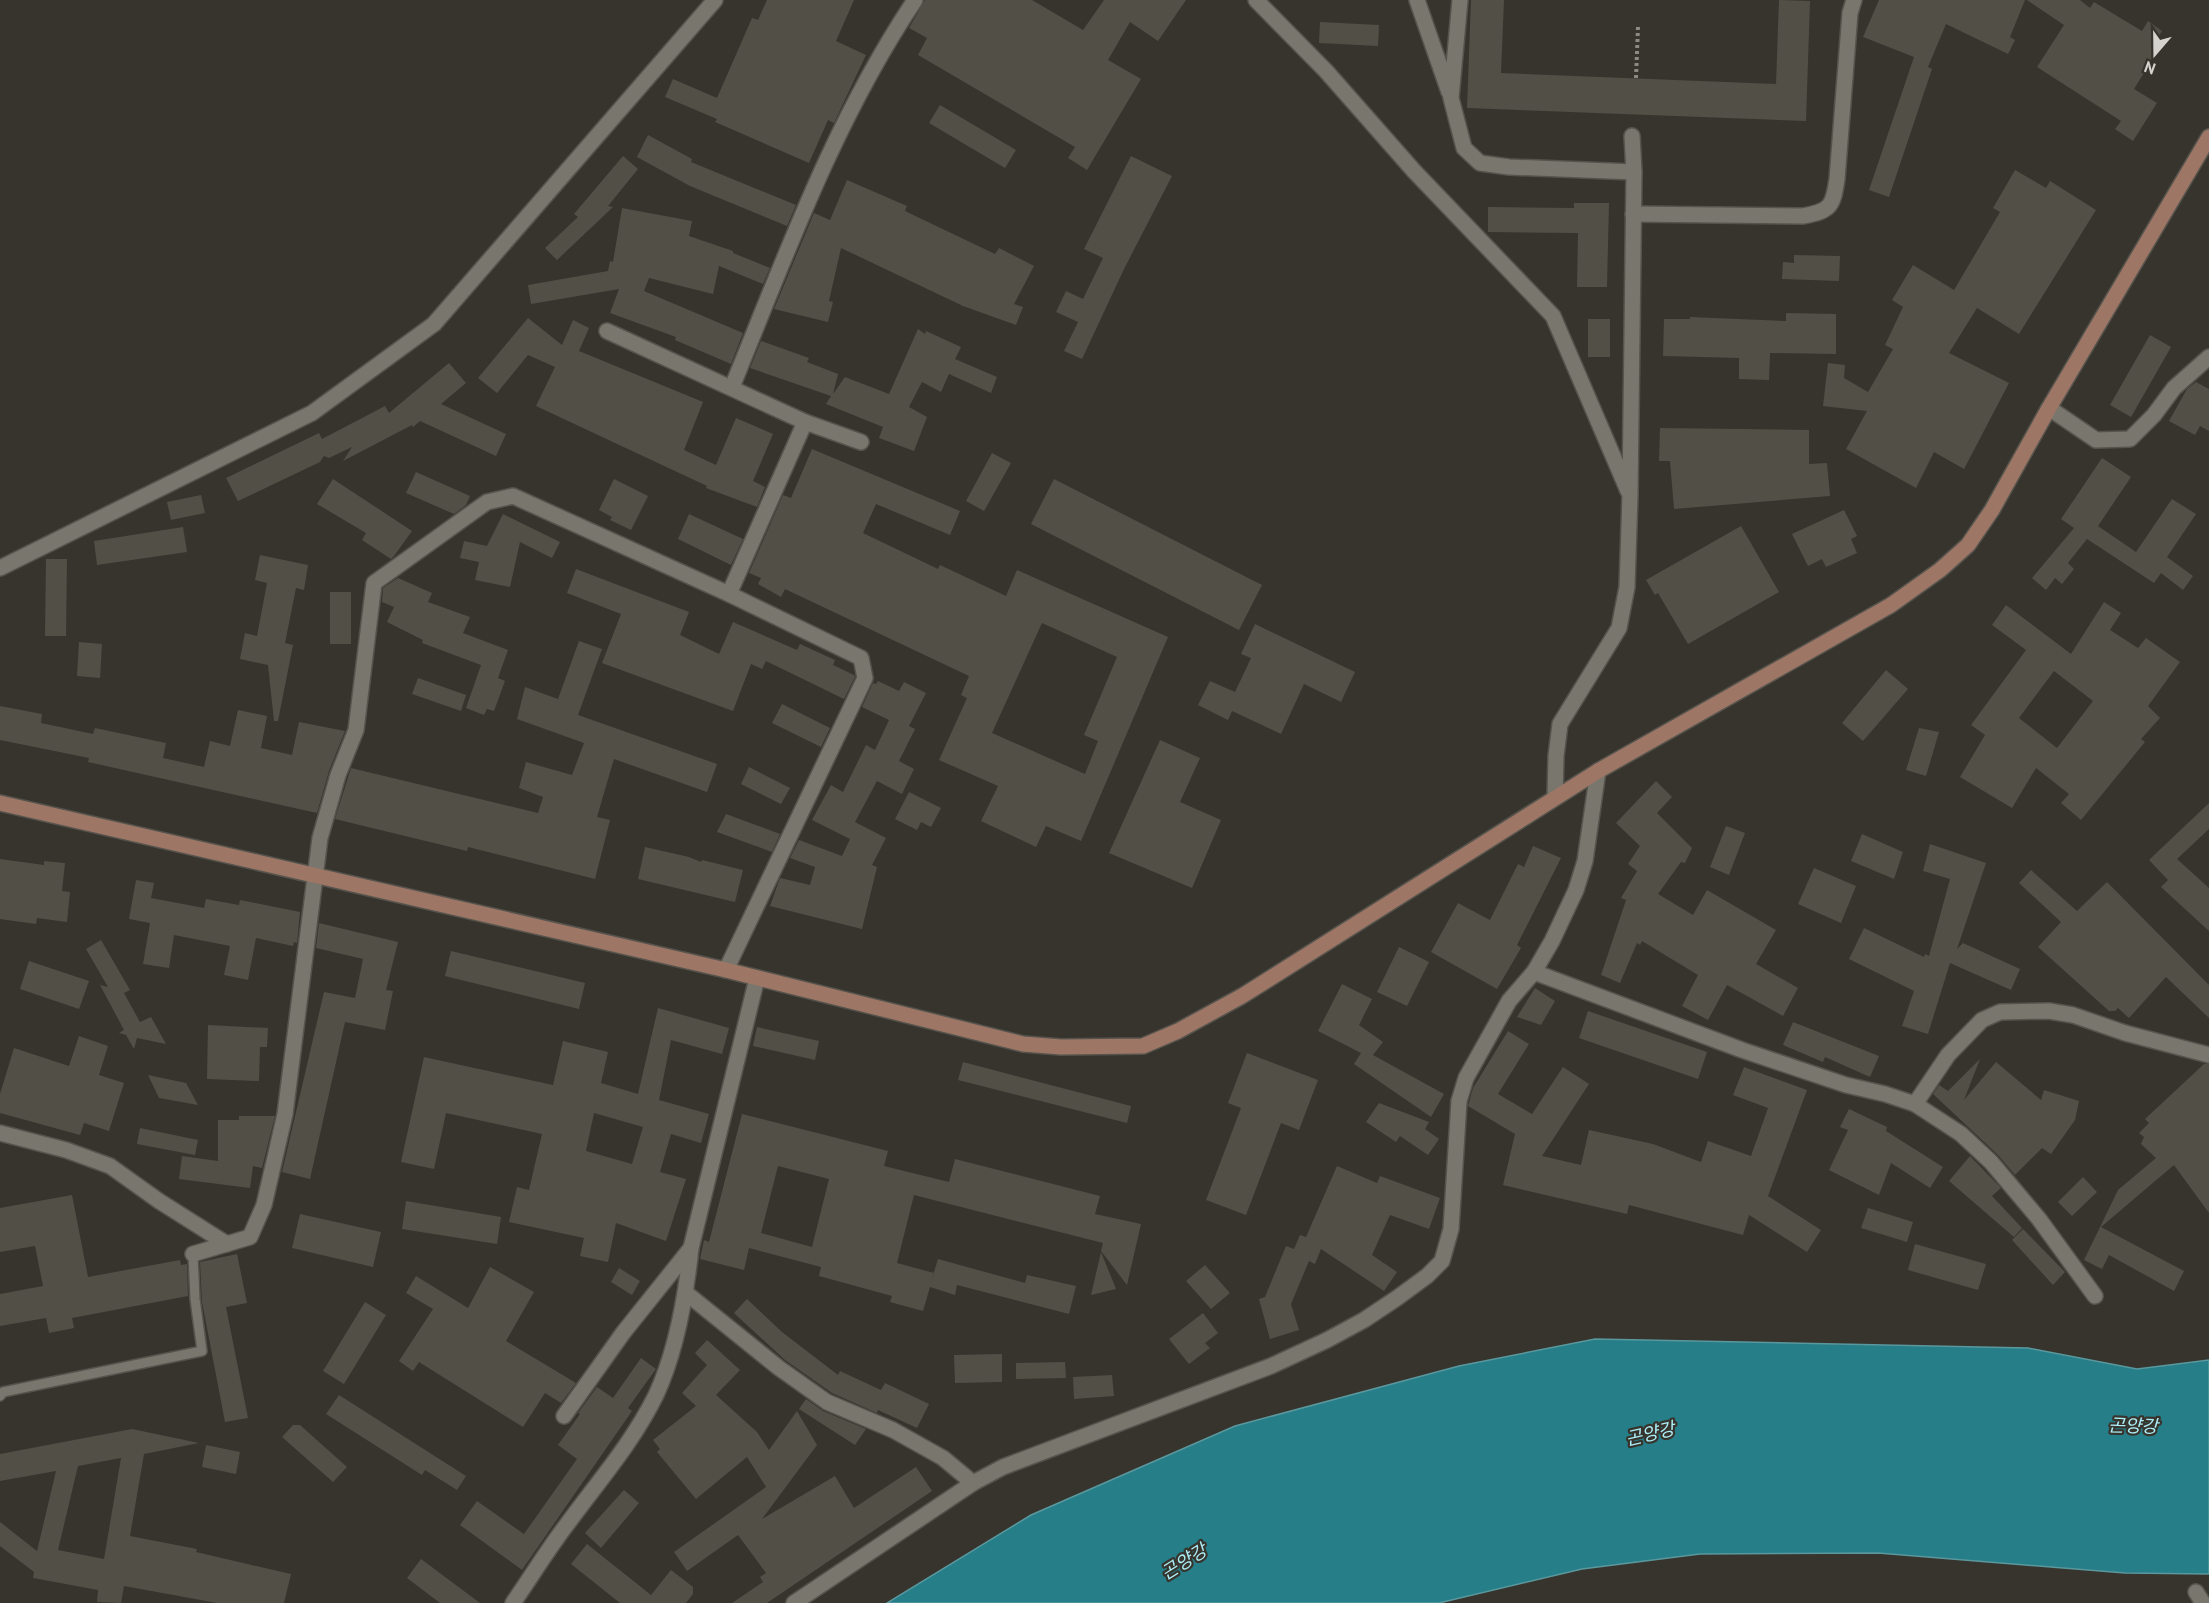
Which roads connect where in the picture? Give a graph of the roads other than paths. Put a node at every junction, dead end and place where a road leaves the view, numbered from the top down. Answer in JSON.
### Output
{"nodes":[{"id":1,"x":715,"y":0,"type":"edge"},
{"id":2,"x":915,"y":0,"type":"edge"},
{"id":3,"x":1256,"y":0,"type":"edge"},
{"id":4,"x":1417,"y":0,"type":"edge"},
{"id":5,"x":1460,"y":0,"type":"edge"},
{"id":6,"x":1854,"y":0,"type":"edge"},
{"id":7,"x":1451,"y":98,"type":"junction"},
{"id":8,"x":1632,"y":136,"type":"dead end"},
{"id":9,"x":2209,"y":137,"type":"edge"},
{"id":10,"x":1634,"y":172,"type":"junction"},
{"id":11,"x":1633,"y":214,"type":"junction"},
{"id":12,"x":607,"y":331,"type":"dead end"},
{"id":13,"x":2209,"y":357,"type":"edge"},
{"id":14,"x":732,"y":387,"type":"junction"},
{"id":15,"x":2049,"y":408,"type":"junction"},
{"id":16,"x":805,"y":422,"type":"junction"},
{"id":17,"x":861,"y":442,"type":"dead end"},
{"id":18,"x":1630,"y":496,"type":"junction"},
{"id":19,"x":0,"y":568,"type":"edge"},
{"id":20,"x":729,"y":594,"type":"junction"},
{"id":21,"x":1598,"y":771,"type":"junction"},
{"id":22,"x":1555,"y":797,"type":"junction"},
{"id":23,"x":0,"y":803,"type":"edge"},
{"id":24,"x":317,"y":876,"type":"junction"},
{"id":25,"x":726,"y":970,"type":"junction"},
{"id":26,"x":1534,"y":972,"type":"junction"},
{"id":27,"x":757,"y":978,"type":"junction"},
{"id":28,"x":2209,"y":1055,"type":"edge"},
{"id":29,"x":1916,"y":1104,"type":"junction"},
{"id":30,"x":0,"y":1133,"type":"edge"},
{"id":31,"x":227,"y":1244,"type":"junction"},
{"id":32,"x":691,"y":1248,"type":"junction"},
{"id":33,"x":193,"y":1254,"type":"joint"},
{"id":34,"x":686,"y":1293,"type":"junction"},
{"id":35,"x":2095,"y":1296,"type":"dead end"},
{"id":36,"x":0,"y":1396,"type":"edge"},
{"id":37,"x":564,"y":1416,"type":"dead end"},
{"id":38,"x":974,"y":1483,"type":"junction"},
{"id":39,"x":513,"y":1603,"type":"edge"},
{"id":40,"x":794,"y":1603,"type":"edge"}],
"edges":[{"from":1,"to":19,"type":"street"},
{"from":2,"to":14,"type":"street"},
{"from":3,"to":18,"type":"street"},
{"from":4,"to":7,"type":"street"},
{"from":5,"to":7,"type":"street"},
{"from":6,"to":11,"type":"street"},
{"from":7,"to":10,"type":"street"},
{"from":8,"to":10,"type":"street"},
{"from":9,"to":15,"type":"street"},
{"from":10,"to":11,"type":"street"},
{"from":11,"to":18,"type":"street"},
{"from":12,"to":14,"type":"street"},
{"from":13,"to":15,"type":"street"},
{"from":14,"to":16,"type":"street"},
{"from":15,"to":21,"type":"street"},
{"from":16,"to":17,"type":"street"},
{"from":16,"to":20,"type":"street"},
{"from":18,"to":22,"type":"street"},
{"from":20,"to":24,"type":"street"},
{"from":20,"to":25,"type":"street"},
{"from":21,"to":22,"type":"street"},
{"from":21,"to":26,"type":"street"},
{"from":22,"to":27,"type":"street"},
{"from":23,"to":24,"type":"street"},
{"from":24,"to":25,"type":"street"},
{"from":24,"to":31,"type":"street"},
{"from":25,"to":27,"type":"street"},
{"from":26,"to":29,"type":"street"},
{"from":26,"to":38,"type":"street"},
{"from":27,"to":32,"type":"street"},
{"from":28,"to":29,"type":"street"},
{"from":29,"to":35,"type":"street"},
{"from":30,"to":31,"type":"street"},
{"from":31,"to":33,"type":"street"},
{"from":32,"to":34,"type":"street"},
{"from":32,"to":37,"type":"street"},
{"from":33,"to":36,"type":"lane"},
{"from":34,"to":38,"type":"street"},
{"from":34,"to":39,"type":"street"},
{"from":38,"to":40,"type":"street"}]}
